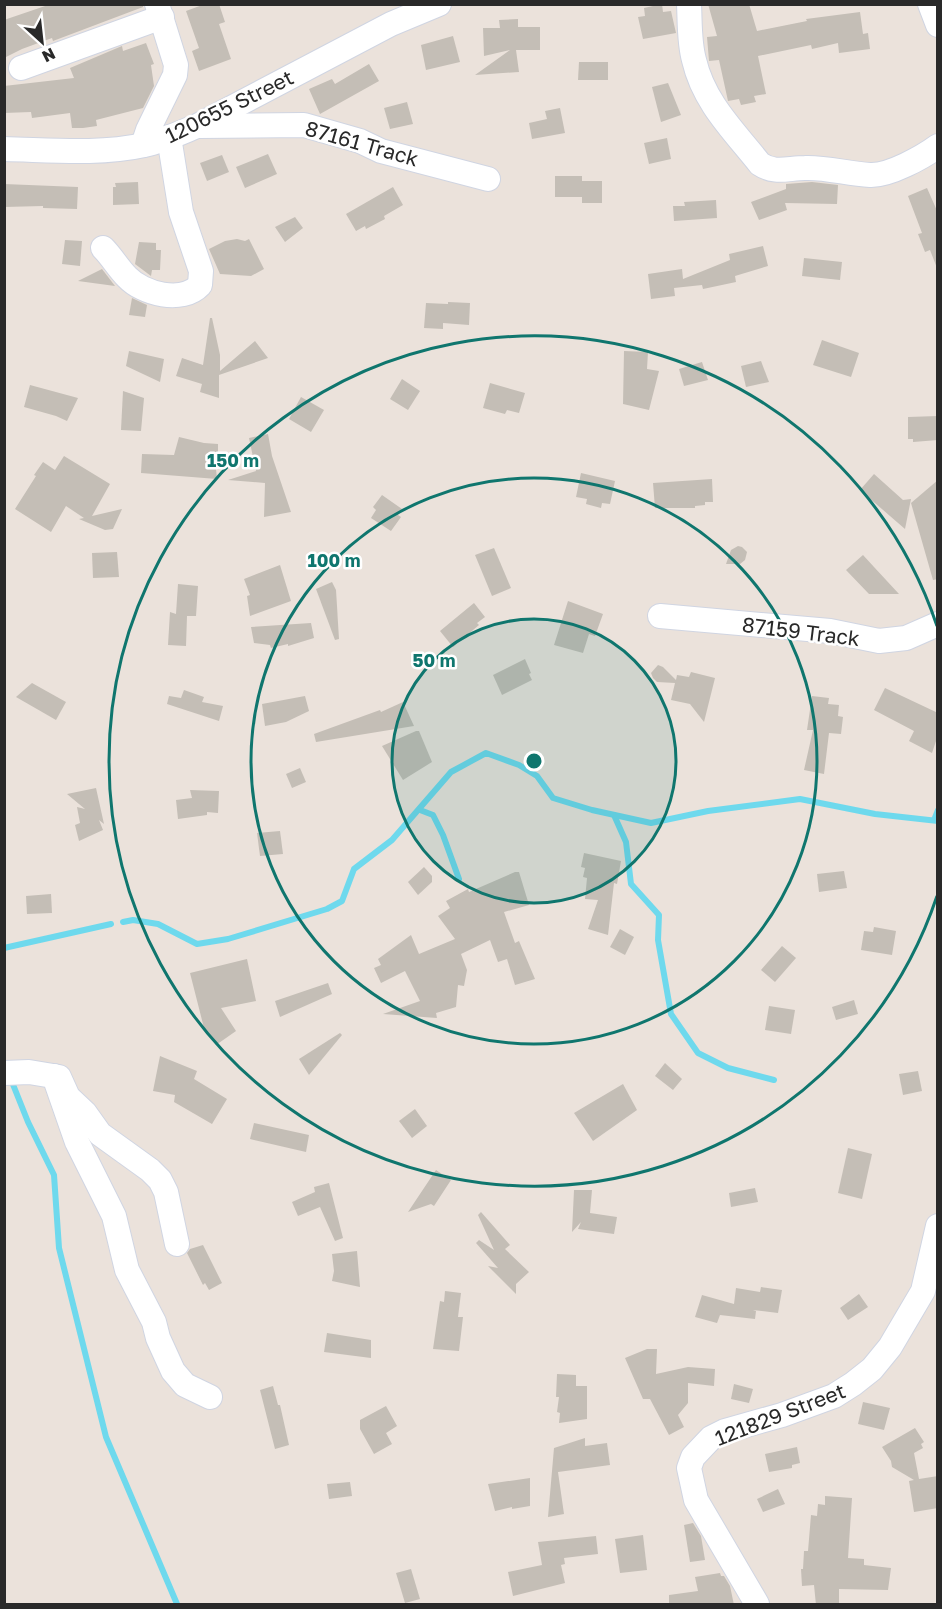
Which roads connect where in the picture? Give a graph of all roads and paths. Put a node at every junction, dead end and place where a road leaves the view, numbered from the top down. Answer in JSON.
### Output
{"nodes":[{"id":1,"x":439,"y":4,"type":"edge"},
{"id":2,"x":689,"y":4,"type":"edge"},
{"id":3,"x":930,"y":4,"type":"edge"},
{"id":4,"x":160,"y":11,"type":"edge"},
{"id":5,"x":938,"y":25,"type":"edge"},
{"id":6,"x":21,"y":68,"type":"dead end"},
{"id":7,"x":197,"y":126,"type":"junction"},
{"id":8,"x":168,"y":137,"type":"junction"},
{"id":9,"x":143,"y":145,"type":"junction"},
{"id":10,"x":938,"y":146,"type":"edge"},
{"id":11,"x":4,"y":149,"type":"edge"},
{"id":12,"x":488,"y":179,"type":"dead end"},
{"id":13,"x":103,"y":248,"type":"dead end"},
{"id":14,"x":660,"y":616,"type":"dead end"},
{"id":15,"x":938,"y":624,"type":"edge"},
{"id":16,"x":4,"y":1073,"type":"edge"},
{"id":17,"x":54,"y":1076,"type":"junction"},
{"id":18,"x":938,"y":1226,"type":"edge"},
{"id":19,"x":177,"y":1244,"type":"dead end"},
{"id":20,"x":210,"y":1396,"type":"dead end"},
{"id":21,"x":757,"y":1605,"type":"edge"}],
"edges":[{"from":1,"to":7,"type":"street","name":"120655 Street"},
{"from":2,"to":10,"type":"street"},
{"from":3,"to":5,"type":"street"},
{"from":4,"to":6,"type":"street"},
{"from":4,"to":9,"type":"street"},
{"from":7,"to":8,"type":"street","name":"120655 Street"},
{"from":7,"to":12,"type":"street","name":"87161 Track"},
{"from":8,"to":9,"type":"street","name":"120655 Street"},
{"from":8,"to":13,"type":"street"},
{"from":9,"to":11,"type":"street","name":"120655 Street"},
{"from":14,"to":15,"type":"street","name":"87159 Track"},
{"from":16,"to":17,"type":"street"},
{"from":17,"to":19,"type":"street"},
{"from":17,"to":20,"type":"street"},
{"from":18,"to":21,"type":"street","name":"121829 Street"}]}
